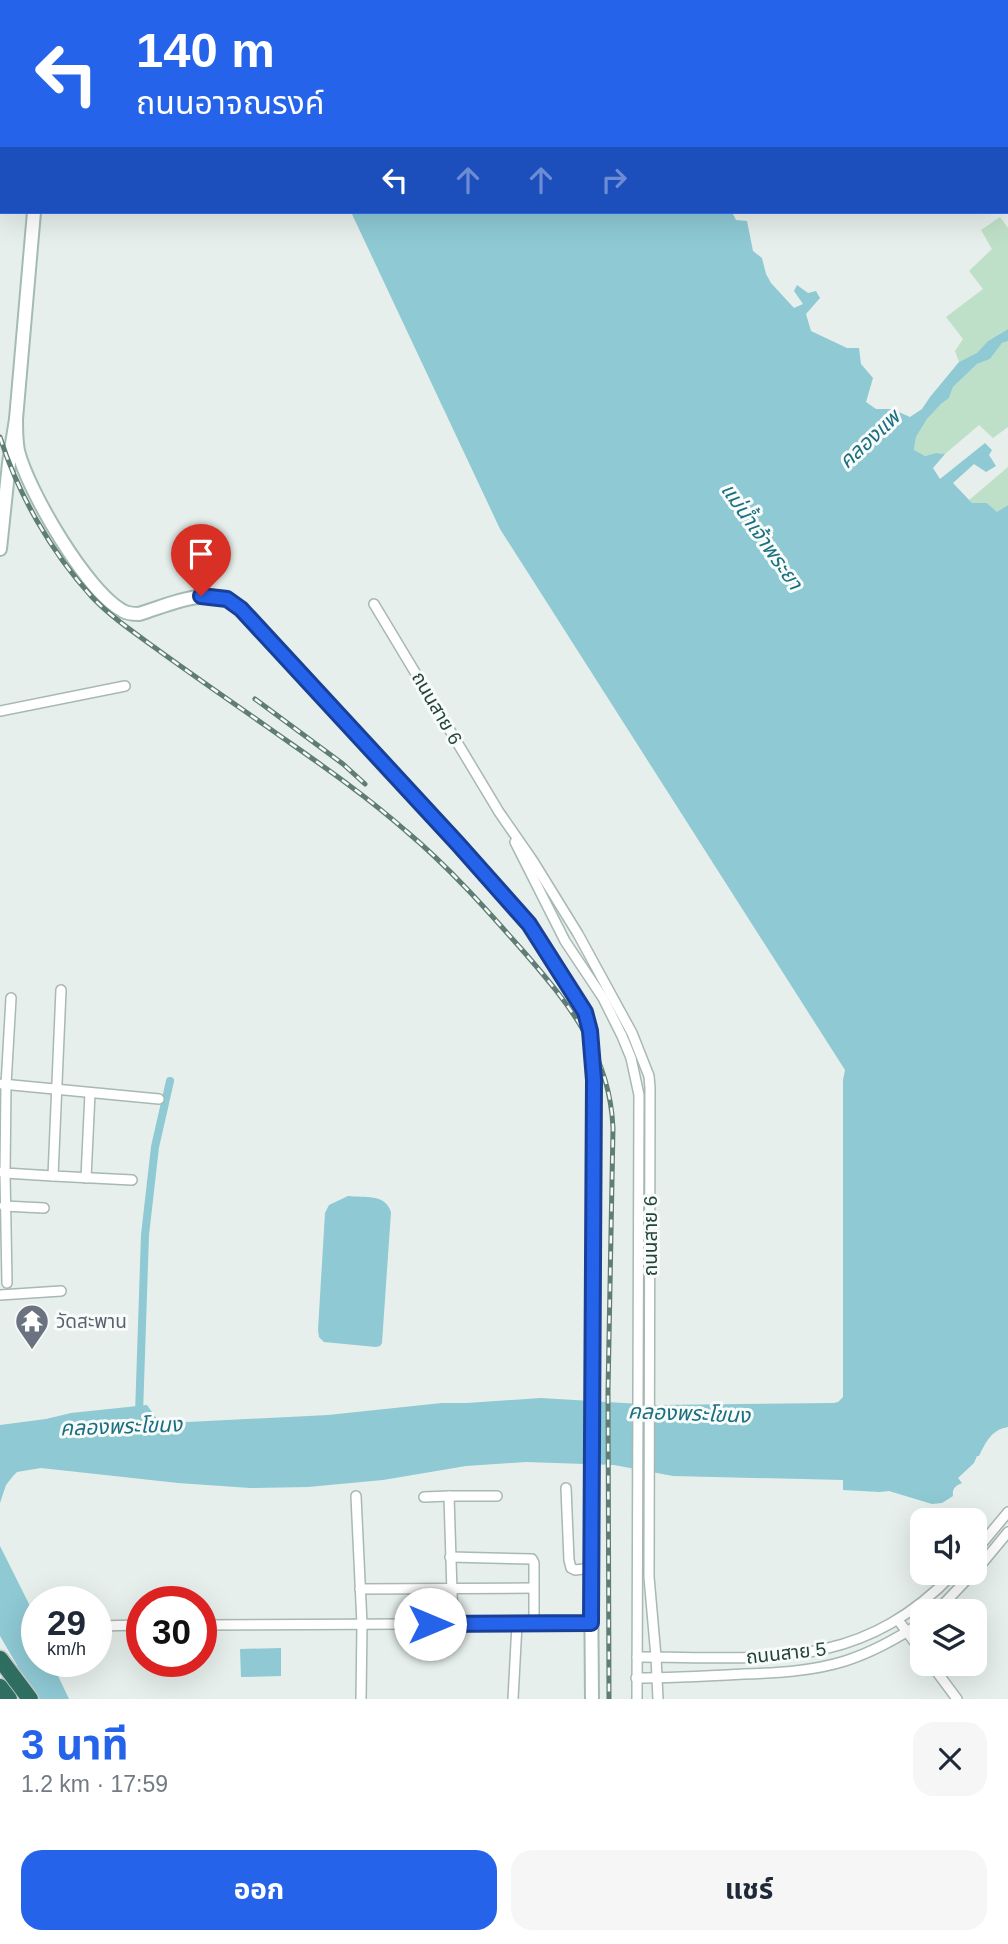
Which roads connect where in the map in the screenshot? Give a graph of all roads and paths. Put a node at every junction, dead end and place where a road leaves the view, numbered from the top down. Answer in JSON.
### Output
{"nodes":[{"id":1,"x":34,"y":214,"type":"edge"},
{"id":2,"x":16,"y":419,"type":"junction"},
{"id":3,"x":0,"y":549,"type":"edge"},
{"id":4,"x":374,"y":604,"type":"dead end"},
{"id":5,"x":125,"y":686,"type":"dead end"},
{"id":6,"x":0,"y":711,"type":"edge"},
{"id":7,"x":499,"y":812,"type":"junction"},
{"id":8,"x":61,"y":990,"type":"dead end"},
{"id":9,"x":11,"y":998,"type":"dead end"},
{"id":10,"x":3,"y":1084,"type":"edge"},
{"id":11,"x":56,"y":1089,"type":"junction"},
{"id":12,"x":90,"y":1093,"type":"junction"},
{"id":13,"x":159,"y":1099,"type":"dead end"},
{"id":14,"x":2,"y":1172,"type":"edge"},
{"id":15,"x":53,"y":1176,"type":"junction"},
{"id":16,"x":86,"y":1178,"type":"junction"},
{"id":17,"x":132,"y":1180,"type":"dead end"},
{"id":18,"x":4,"y":1206,"type":"junction"},
{"id":19,"x":44,"y":1208,"type":"dead end"},
{"id":20,"x":7,"y":1283,"type":"dead end"},
{"id":21,"x":61,"y":1291,"type":"dead end"},
{"id":22,"x":0,"y":1294,"type":"edge"},
{"id":23,"x":566,"y":1488,"type":"dead end"},
{"id":24,"x":356,"y":1496,"type":"dead end"},
{"id":25,"x":449,"y":1496,"type":"junction"},
{"id":26,"x":497,"y":1496,"type":"dead end"},
{"id":27,"x":424,"y":1497,"type":"dead end"},
{"id":28,"x":1008,"y":1512,"type":"edge"},
{"id":29,"x":1008,"y":1532,"type":"edge"},
{"id":30,"x":987,"y":1537,"type":"edge"},
{"id":31,"x":450,"y":1556,"type":"junction"},
{"id":32,"x":987,"y":1557,"type":"edge"},
{"id":33,"x":591,"y":1567,"type":"junction"},
{"id":34,"x":941,"y":1585,"type":"edge"},
{"id":35,"x":962,"y":1585,"type":"edge"},
{"id":36,"x":533,"y":1588,"type":"junction"},
{"id":37,"x":360,"y":1589,"type":"junction"},
{"id":38,"x":452,"y":1589,"type":"junction"},
{"id":39,"x":949,"y":1599,"type":"edge"},
{"id":40,"x":898,"y":1620,"type":"junction"},
{"id":41,"x":517,"y":1623,"type":"junction"},
{"id":42,"x":534,"y":1623,"type":"junction"},
{"id":43,"x":591,"y":1623,"type":"junction"},
{"id":44,"x":453,"y":1624,"type":"junction"},
{"id":45,"x":217,"y":1625,"type":"edge"},
{"id":46,"x":362,"y":1625,"type":"junction"},
{"id":47,"x":910,"y":1630,"type":"edge"},
{"id":48,"x":907,"y":1632,"type":"junction"},
{"id":49,"x":910,"y":1636,"type":"edge"},
{"id":50,"x":637,"y":1657,"type":"junction"},
{"id":51,"x":656,"y":1657,"type":"junction"},
{"id":52,"x":0,"y":1659,"type":"edge"},
{"id":53,"x":940,"y":1676,"type":"edge"},
{"id":54,"x":636,"y":1678,"type":"junction"},
{"id":55,"x":658,"y":1678,"type":"junction"},
{"id":56,"x":0,"y":1687,"type":"edge"},
{"id":57,"x":9,"y":1699,"type":"edge"},
{"id":58,"x":30,"y":1699,"type":"edge"},
{"id":59,"x":360,"y":1699,"type":"edge"},
{"id":60,"x":513,"y":1699,"type":"edge"},
{"id":61,"x":592,"y":1699,"type":"edge"},
{"id":62,"x":636,"y":1699,"type":"edge"},
{"id":63,"x":658,"y":1699,"type":"edge"},
{"id":64,"x":957,"y":1699,"type":"edge"}],
"edges":[{"from":1,"to":2,"type":"street"},
{"from":2,"to":3,"type":"street"},
{"from":2,"to":33,"type":"street"},
{"from":4,"to":7,"type":"street","name":"ถนนสาย 6"},
{"from":5,"to":6,"type":"street"},
{"from":7,"to":50,"type":"street","name":"ถนนสาย 6"},
{"from":7,"to":51,"type":"street","name":"ถนนสาย 6"},
{"from":8,"to":11,"type":"street"},
{"from":9,"to":10,"type":"street"},
{"from":10,"to":11,"type":"street"},
{"from":10,"to":14,"type":"street"},
{"from":11,"to":12,"type":"street"},
{"from":11,"to":15,"type":"street"},
{"from":12,"to":13,"type":"street"},
{"from":12,"to":16,"type":"street"},
{"from":14,"to":15,"type":"street"},
{"from":14,"to":18,"type":"street"},
{"from":15,"to":16,"type":"street"},
{"from":16,"to":17,"type":"street"},
{"from":18,"to":19,"type":"street"},
{"from":18,"to":20,"type":"street"},
{"from":21,"to":22,"type":"street"},
{"from":23,"to":33,"type":"street"},
{"from":24,"to":37,"type":"street"},
{"from":25,"to":26,"type":"street"},
{"from":25,"to":27,"type":"street"},
{"from":25,"to":31,"type":"street"},
{"from":28,"to":30,"type":"street"},
{"from":29,"to":32,"type":"street"},
{"from":31,"to":36,"type":"street"},
{"from":31,"to":38,"type":"street"},
{"from":33,"to":43,"type":"street"},
{"from":34,"to":40,"type":"street","name":"ถนนสาย 5"},
{"from":35,"to":39,"type":"street"},
{"from":36,"to":38,"type":"street"},
{"from":36,"to":42,"type":"street"},
{"from":37,"to":38,"type":"street"},
{"from":37,"to":46,"type":"street"},
{"from":38,"to":44,"type":"street"},
{"from":40,"to":48,"type":"street"},
{"from":40,"to":51,"type":"street","name":"ถนนสาย 5"},
{"from":41,"to":42,"type":"street"},
{"from":41,"to":44,"type":"street"},
{"from":41,"to":60,"type":"street"},
{"from":42,"to":43,"type":"street"},
{"from":43,"to":61,"type":"street"},
{"from":44,"to":46,"type":"street"},
{"from":45,"to":46,"type":"street"},
{"from":46,"to":59,"type":"street"},
{"from":47,"to":48,"type":"street","name":"ถนนสาย 5"},
{"from":48,"to":49,"type":"street"},
{"from":48,"to":55,"type":"street","name":"ถนนสาย 5"},
{"from":50,"to":51,"type":"street","name":"ถนนสาย 5"},
{"from":50,"to":54,"type":"street","name":"ถนนสาย 6"},
{"from":51,"to":55,"type":"street","name":"ถนนสาย 6"},
{"from":52,"to":58,"type":"highway"},
{"from":53,"to":64,"type":"street"},
{"from":54,"to":55,"type":"street","name":"ถนนสาย 5"},
{"from":54,"to":62,"type":"street","name":"ถนนสาย 6"},
{"from":55,"to":63,"type":"street","name":"ถนนสาย 6"},
{"from":56,"to":57,"type":"highway"}]}
